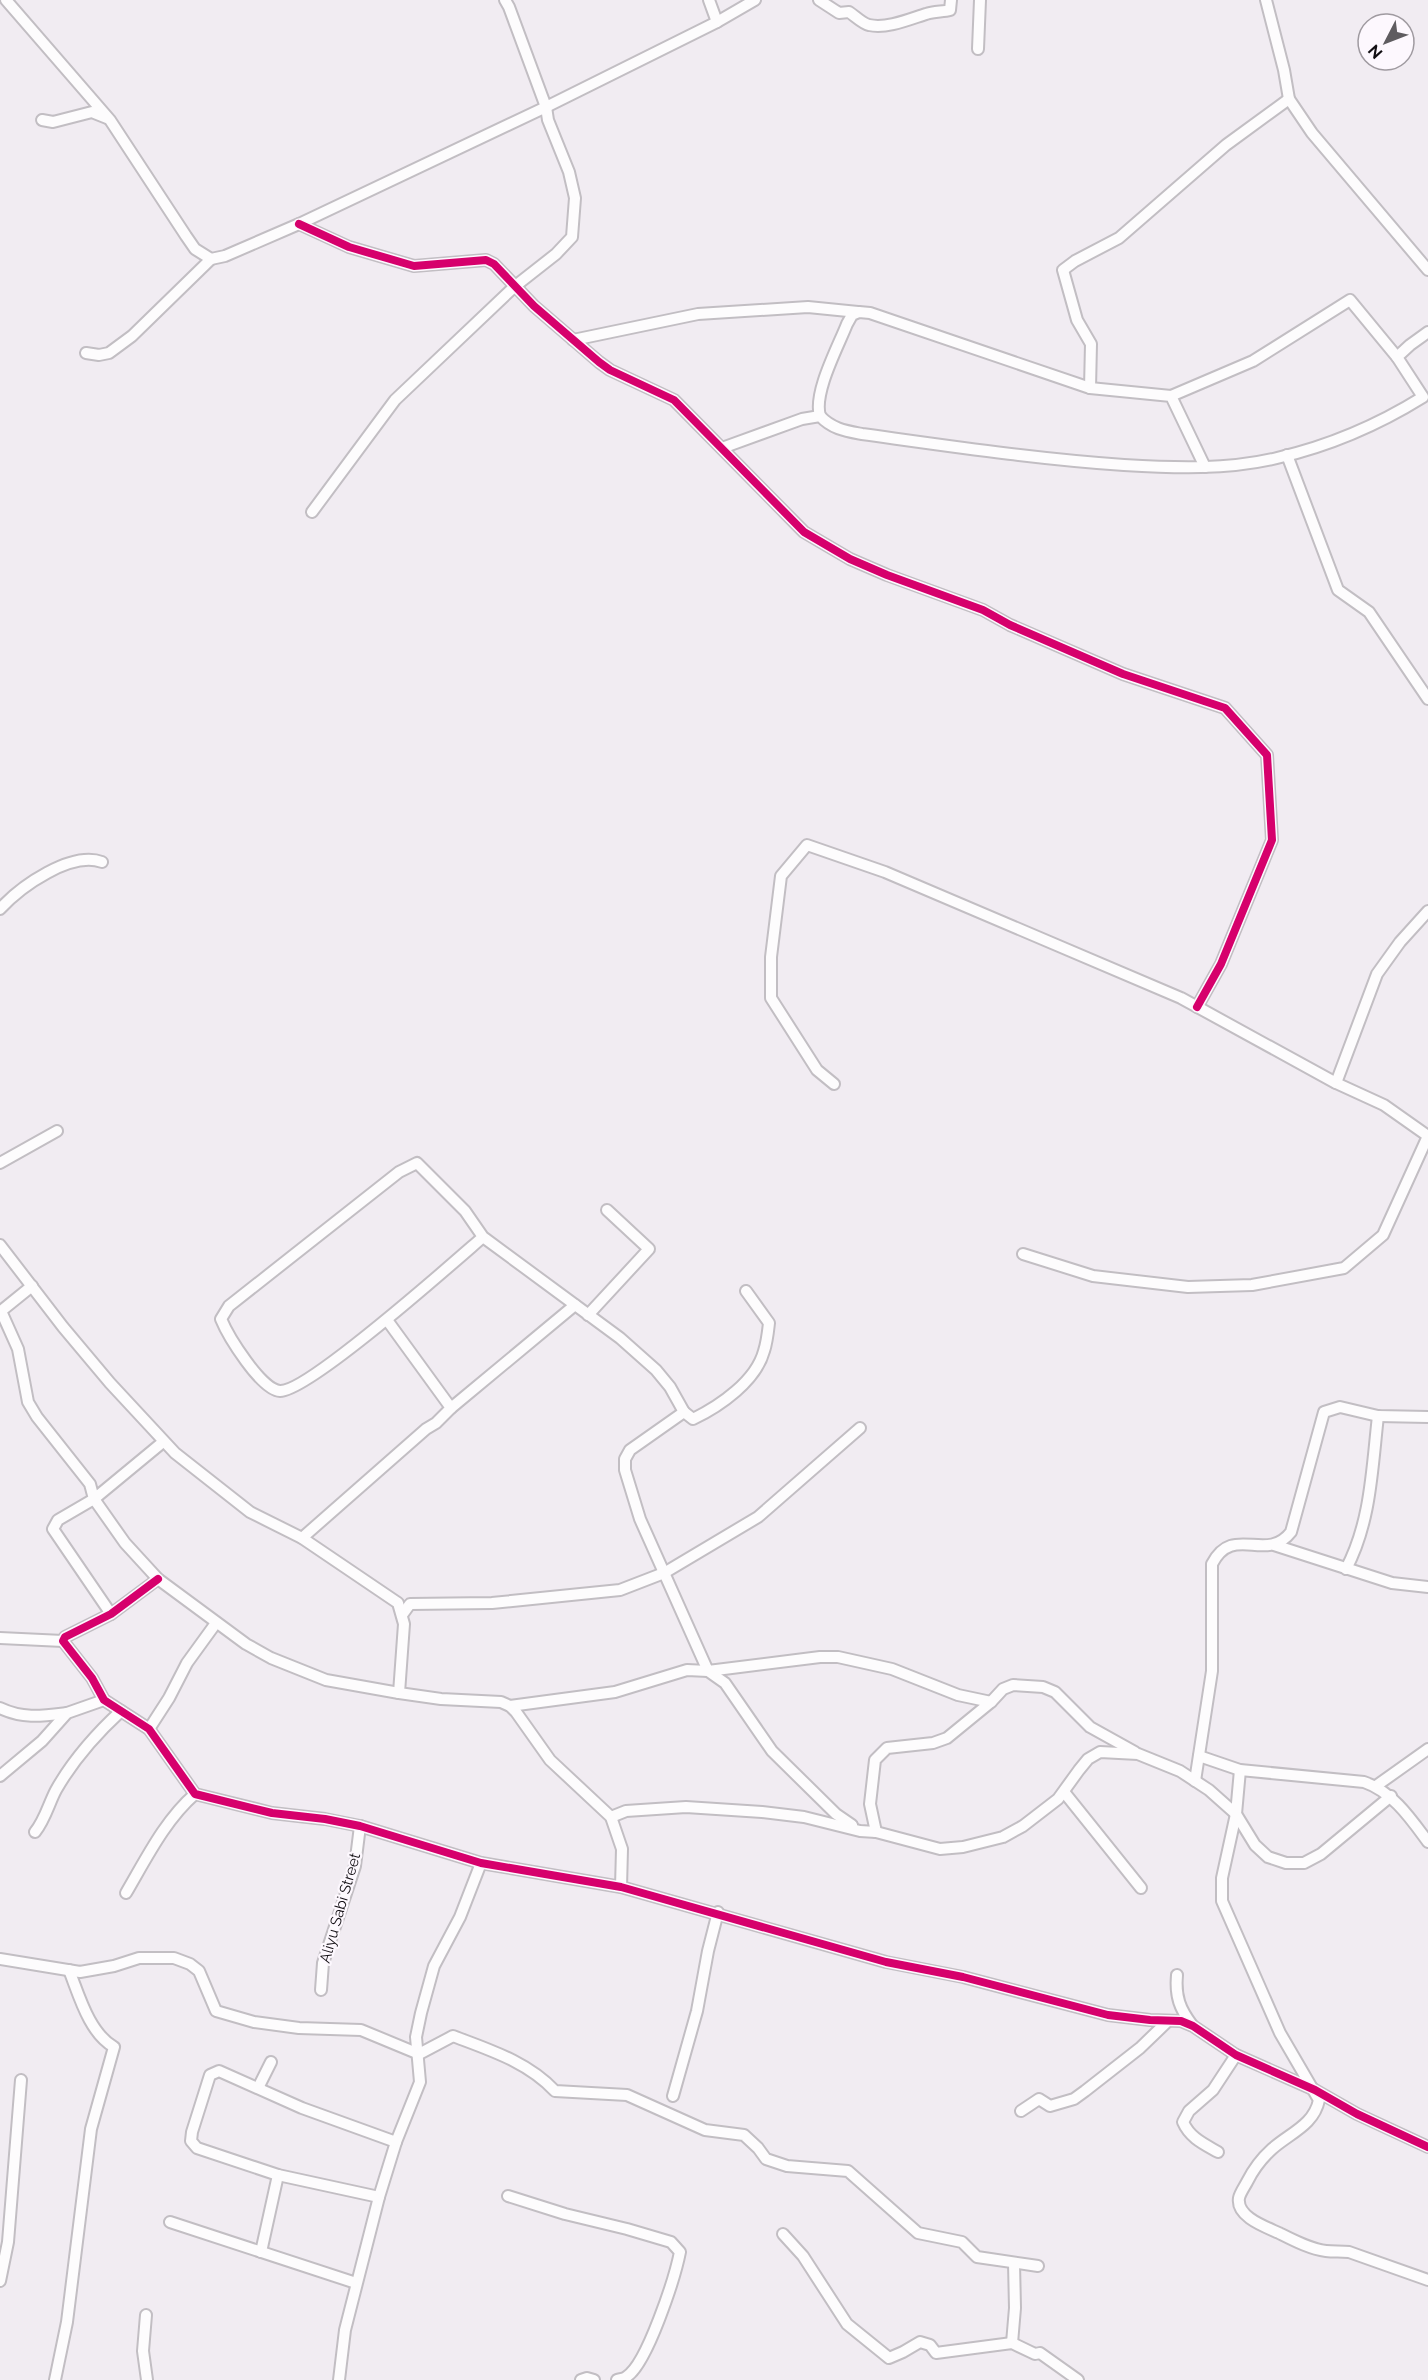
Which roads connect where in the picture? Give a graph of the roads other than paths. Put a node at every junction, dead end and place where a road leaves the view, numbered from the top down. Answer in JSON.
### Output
{"nodes":[{"id":1,"x":6,"y":0,"type":"edge"},
{"id":2,"x":504,"y":0,"type":"edge"},
{"id":3,"x":709,"y":0,"type":"edge"},
{"id":4,"x":755,"y":0,"type":"edge"},
{"id":5,"x":819,"y":0,"type":"edge"},
{"id":6,"x":951,"y":0,"type":"edge"},
{"id":7,"x":980,"y":0,"type":"edge"},
{"id":8,"x":1266,"y":0,"type":"edge"},
{"id":9,"x":717,"y":22,"type":"junction"},
{"id":10,"x":978,"y":49,"type":"dead end"},
{"id":11,"x":1289,"y":99,"type":"junction"},
{"id":12,"x":546,"y":107,"type":"junction"},
{"id":13,"x":42,"y":120,"type":"dead end"},
{"id":14,"x":110,"y":120,"type":"junction"},
{"id":15,"x":299,"y":224,"type":"junction"},
{"id":16,"x":211,"y":259,"type":"junction"},
{"id":17,"x":1428,"y":270,"type":"edge"},
{"id":18,"x":514,"y":287,"type":"junction"},
{"id":19,"x":859,"y":312,"type":"junction"},
{"id":20,"x":1428,"y":332,"type":"edge"},
{"id":21,"x":573,"y":340,"type":"junction"},
{"id":22,"x":86,"y":353,"type":"dead end"},
{"id":23,"x":1397,"y":357,"type":"junction"},
{"id":24,"x":1090,"y":388,"type":"junction"},
{"id":25,"x":1171,"y":396,"type":"junction"},
{"id":26,"x":1426,"y":401,"type":"edge"},
{"id":27,"x":820,"y":416,"type":"junction"},
{"id":28,"x":722,"y":448,"type":"junction"},
{"id":29,"x":1287,"y":455,"type":"junction"},
{"id":30,"x":1205,"y":467,"type":"junction"},
{"id":31,"x":312,"y":513,"type":"dead end"},
{"id":32,"x":1428,"y":699,"type":"edge"},
{"id":33,"x":102,"y":862,"type":"dead end"},
{"id":34,"x":0,"y":909,"type":"edge"},
{"id":35,"x":1428,"y":911,"type":"edge"},
{"id":36,"x":1197,"y":1007,"type":"junction"},
{"id":37,"x":1336,"y":1083,"type":"junction"},
{"id":38,"x":834,"y":1084,"type":"dead end"},
{"id":39,"x":57,"y":1131,"type":"dead end"},
{"id":40,"x":1428,"y":1136,"type":"edge"},
{"id":41,"x":0,"y":1163,"type":"edge"},
{"id":42,"x":607,"y":1210,"type":"dead end"},
{"id":43,"x":483,"y":1237,"type":"junction"},
{"id":44,"x":0,"y":1245,"type":"edge"},
{"id":45,"x":1023,"y":1254,"type":"dead end"},
{"id":46,"x":32,"y":1286,"type":"junction"},
{"id":47,"x":746,"y":1292,"type":"dead end"},
{"id":48,"x":575,"y":1305,"type":"junction"},
{"id":49,"x":1,"y":1311,"type":"edge"},
{"id":50,"x":588,"y":1315,"type":"junction"},
{"id":51,"x":387,"y":1320,"type":"junction"},
{"id":52,"x":451,"y":1408,"type":"junction"},
{"id":53,"x":684,"y":1412,"type":"junction"},
{"id":54,"x":1378,"y":1416,"type":"junction"},
{"id":55,"x":1428,"y":1417,"type":"edge"},
{"id":56,"x":860,"y":1428,"type":"dead end"},
{"id":57,"x":163,"y":1442,"type":"junction"},
{"id":58,"x":94,"y":1499,"type":"junction"},
{"id":59,"x":302,"y":1538,"type":"junction"},
{"id":60,"x":1274,"y":1545,"type":"junction"},
{"id":61,"x":1346,"y":1569,"type":"junction"},
{"id":62,"x":664,"y":1573,"type":"junction"},
{"id":63,"x":158,"y":1579,"type":"junction"},
{"id":64,"x":1428,"y":1587,"type":"edge"},
{"id":65,"x":111,"y":1614,"type":"junction"},
{"id":66,"x":402,"y":1616,"type":"junction"},
{"id":67,"x":216,"y":1623,"type":"junction"},
{"id":68,"x":0,"y":1638,"type":"edge"},
{"id":69,"x":63,"y":1641,"type":"junction"},
{"id":70,"x":708,"y":1671,"type":"junction"},
{"id":71,"x":399,"y":1693,"type":"junction"},
{"id":72,"x":104,"y":1700,"type":"junction"},
{"id":73,"x":991,"y":1702,"type":"junction"},
{"id":74,"x":510,"y":1706,"type":"junction"},
{"id":75,"x":0,"y":1708,"type":"edge"},
{"id":76,"x":121,"y":1711,"type":"junction"},
{"id":77,"x":67,"y":1713,"type":"junction"},
{"id":78,"x":149,"y":1729,"type":"junction"},
{"id":79,"x":1428,"y":1749,"type":"edge"},
{"id":80,"x":1138,"y":1754,"type":"junction"},
{"id":81,"x":1199,"y":1756,"type":"junction"},
{"id":82,"x":1240,"y":1770,"type":"junction"},
{"id":83,"x":0,"y":1776,"type":"edge"},
{"id":84,"x":1195,"y":1781,"type":"junction"},
{"id":85,"x":1376,"y":1786,"type":"junction"},
{"id":86,"x":1064,"y":1792,"type":"junction"},
{"id":87,"x":195,"y":1794,"type":"junction"},
{"id":88,"x":1391,"y":1796,"type":"junction"},
{"id":89,"x":1236,"y":1814,"type":"junction"},
{"id":90,"x":611,"y":1817,"type":"junction"},
{"id":91,"x":360,"y":1826,"type":"junction"},
{"id":92,"x":860,"y":1831,"type":"junction"},
{"id":93,"x":35,"y":1832,"type":"dead end"},
{"id":94,"x":876,"y":1832,"type":"junction"},
{"id":95,"x":1428,"y":1842,"type":"edge"},
{"id":96,"x":481,"y":1863,"type":"junction"},
{"id":97,"x":621,"y":1887,"type":"junction"},
{"id":98,"x":1141,"y":1888,"type":"dead end"},
{"id":99,"x":126,"y":1893,"type":"dead end"},
{"id":100,"x":718,"y":1912,"type":"junction"},
{"id":101,"x":0,"y":1959,"type":"edge"},
{"id":102,"x":69,"y":1970,"type":"junction"},
{"id":103,"x":1177,"y":1975,"type":"dead end"},
{"id":104,"x":321,"y":1990,"type":"dead end"},
{"id":105,"x":1168,"y":2021,"type":"junction"},
{"id":106,"x":1193,"y":2026,"type":"junction"},
{"id":107,"x":419,"y":2054,"type":"junction"},
{"id":108,"x":1236,"y":2055,"type":"junction"},
{"id":109,"x":271,"y":2062,"type":"dead end"},
{"id":110,"x":21,"y":2080,"type":"dead end"},
{"id":111,"x":258,"y":2088,"type":"junction"},
{"id":112,"x":1315,"y":2090,"type":"junction"},
{"id":113,"x":673,"y":2096,"type":"dead end"},
{"id":114,"x":1020,"y":2111,"type":"dead end"},
{"id":115,"x":396,"y":2142,"type":"junction"},
{"id":116,"x":1428,"y":2147,"type":"edge"},
{"id":117,"x":1218,"y":2152,"type":"dead end"},
{"id":118,"x":278,"y":2175,"type":"junction"},
{"id":119,"x":508,"y":2196,"type":"dead end"},
{"id":120,"x":379,"y":2198,"type":"junction"},
{"id":121,"x":170,"y":2222,"type":"dead end"},
{"id":122,"x":783,"y":2234,"type":"dead end"},
{"id":123,"x":261,"y":2252,"type":"junction"},
{"id":124,"x":1014,"y":2263,"type":"junction"},
{"id":125,"x":1038,"y":2266,"type":"dead end"},
{"id":126,"x":1428,"y":2280,"type":"edge"},
{"id":127,"x":0,"y":2281,"type":"edge"},
{"id":128,"x":356,"y":2283,"type":"junction"},
{"id":129,"x":146,"y":2315,"type":"dead end"},
{"id":130,"x":1012,"y":2343,"type":"junction"},
{"id":131,"x":55,"y":2380,"type":"edge"},
{"id":132,"x":147,"y":2380,"type":"edge"},
{"id":133,"x":339,"y":2380,"type":"edge"},
{"id":134,"x":581,"y":2380,"type":"edge"},
{"id":135,"x":594,"y":2380,"type":"edge"},
{"id":136,"x":617,"y":2380,"type":"edge"},
{"id":137,"x":1078,"y":2380,"type":"edge"}],
"edges":[{"from":1,"to":14,"type":"street"},
{"from":2,"to":12,"type":"street"},
{"from":3,"to":9,"type":"street"},
{"from":4,"to":9,"type":"street"},
{"from":5,"to":6,"type":"street"},
{"from":7,"to":10,"type":"street"},
{"from":8,"to":11,"type":"street"},
{"from":9,"to":12,"type":"street"},
{"from":11,"to":17,"type":"street"},
{"from":11,"to":24,"type":"street"},
{"from":12,"to":15,"type":"street"},
{"from":12,"to":18,"type":"street"},
{"from":13,"to":14,"type":"street"},
{"from":14,"to":16,"type":"street"},
{"from":15,"to":16,"type":"street"},
{"from":15,"to":18,"type":"street"},
{"from":16,"to":22,"type":"street"},
{"from":18,"to":21,"type":"street"},
{"from":18,"to":31,"type":"street"},
{"from":19,"to":21,"type":"street"},
{"from":19,"to":24,"type":"street"},
{"from":19,"to":27,"type":"street"},
{"from":20,"to":23,"type":"street"},
{"from":21,"to":28,"type":"street"},
{"from":23,"to":25,"type":"street"},
{"from":23,"to":26,"type":"street"},
{"from":24,"to":25,"type":"street"},
{"from":25,"to":30,"type":"street"},
{"from":26,"to":29,"type":"street"},
{"from":27,"to":28,"type":"street"},
{"from":27,"to":30,"type":"street"},
{"from":28,"to":36,"type":"street"},
{"from":29,"to":30,"type":"street"},
{"from":29,"to":32,"type":"street"},
{"from":33,"to":34,"type":"street"},
{"from":35,"to":37,"type":"street"},
{"from":36,"to":37,"type":"street"},
{"from":36,"to":38,"type":"street"},
{"from":37,"to":40,"type":"street"},
{"from":39,"to":41,"type":"street"},
{"from":40,"to":45,"type":"street"},
{"from":42,"to":50,"type":"street"},
{"from":43,"to":48,"type":"street"},
{"from":43,"to":51,"type":"street"},
{"from":43,"to":51,"type":"street"},
{"from":44,"to":46,"type":"street"},
{"from":46,"to":49,"type":"street"},
{"from":46,"to":57,"type":"street"},
{"from":47,"to":53,"type":"street"},
{"from":48,"to":50,"type":"street"},
{"from":48,"to":52,"type":"street"},
{"from":49,"to":58,"type":"street"},
{"from":50,"to":53,"type":"street"},
{"from":51,"to":52,"type":"street"},
{"from":52,"to":59,"type":"street"},
{"from":53,"to":62,"type":"street"},
{"from":54,"to":55,"type":"street"},
{"from":54,"to":60,"type":"street"},
{"from":54,"to":61,"type":"street"},
{"from":56,"to":62,"type":"street"},
{"from":57,"to":58,"type":"street"},
{"from":57,"to":59,"type":"street"},
{"from":58,"to":63,"type":"street"},
{"from":58,"to":65,"type":"street"},
{"from":59,"to":66,"type":"street"},
{"from":60,"to":61,"type":"street"},
{"from":60,"to":81,"type":"street"},
{"from":61,"to":64,"type":"street"},
{"from":62,"to":66,"type":"street"},
{"from":62,"to":70,"type":"street"},
{"from":63,"to":65,"type":"street"},
{"from":63,"to":67,"type":"street"},
{"from":65,"to":69,"type":"street"},
{"from":66,"to":71,"type":"street"},
{"from":67,"to":71,"type":"street"},
{"from":67,"to":78,"type":"street"},
{"from":68,"to":69,"type":"street"},
{"from":69,"to":72,"type":"street"},
{"from":70,"to":73,"type":"street"},
{"from":70,"to":74,"type":"street"},
{"from":70,"to":92,"type":"street"},
{"from":71,"to":74,"type":"street"},
{"from":72,"to":76,"type":"street"},
{"from":72,"to":77,"type":"street"},
{"from":73,"to":80,"type":"street"},
{"from":73,"to":94,"type":"street"},
{"from":74,"to":90,"type":"street"},
{"from":75,"to":77,"type":"street"},
{"from":76,"to":78,"type":"street"},
{"from":76,"to":93,"type":"street"},
{"from":77,"to":83,"type":"street"},
{"from":78,"to":87,"type":"street"},
{"from":79,"to":85,"type":"street"},
{"from":80,"to":84,"type":"street"},
{"from":80,"to":86,"type":"street"},
{"from":81,"to":82,"type":"street"},
{"from":81,"to":84,"type":"street"},
{"from":82,"to":85,"type":"street"},
{"from":82,"to":89,"type":"street"},
{"from":84,"to":89,"type":"street"},
{"from":85,"to":88,"type":"street"},
{"from":86,"to":94,"type":"street"},
{"from":86,"to":98,"type":"street"},
{"from":87,"to":91,"type":"street"},
{"from":87,"to":99,"type":"street"},
{"from":88,"to":89,"type":"street"},
{"from":88,"to":95,"type":"street"},
{"from":89,"to":112,"type":"street"},
{"from":90,"to":92,"type":"street"},
{"from":90,"to":97,"type":"street"},
{"from":91,"to":96,"type":"street"},
{"from":91,"to":104,"type":"street","name":"Aliyu Sabi Street"},
{"from":92,"to":94,"type":"street"},
{"from":96,"to":97,"type":"street"},
{"from":96,"to":107,"type":"street"},
{"from":97,"to":100,"type":"street"},
{"from":100,"to":105,"type":"street"},
{"from":100,"to":113,"type":"street"},
{"from":101,"to":102,"type":"street"},
{"from":102,"to":107,"type":"street"},
{"from":102,"to":131,"type":"street"},
{"from":103,"to":106,"type":"street"},
{"from":105,"to":106,"type":"street"},
{"from":105,"to":114,"type":"street"},
{"from":106,"to":108,"type":"street"},
{"from":107,"to":115,"type":"street"},
{"from":107,"to":124,"type":"street"},
{"from":108,"to":112,"type":"street"},
{"from":108,"to":117,"type":"street"},
{"from":109,"to":111,"type":"street"},
{"from":110,"to":127,"type":"street"},
{"from":111,"to":115,"type":"street"},
{"from":111,"to":118,"type":"street"},
{"from":112,"to":116,"type":"street"},
{"from":112,"to":126,"type":"street"},
{"from":115,"to":120,"type":"street"},
{"from":118,"to":120,"type":"street"},
{"from":118,"to":123,"type":"street"},
{"from":119,"to":136,"type":"street"},
{"from":120,"to":128,"type":"street"},
{"from":121,"to":123,"type":"street"},
{"from":122,"to":130,"type":"street"},
{"from":123,"to":128,"type":"street"},
{"from":124,"to":125,"type":"street"},
{"from":124,"to":130,"type":"street"},
{"from":128,"to":133,"type":"street"},
{"from":129,"to":132,"type":"street"},
{"from":130,"to":137,"type":"street"},
{"from":134,"to":135,"type":"street"}]}
